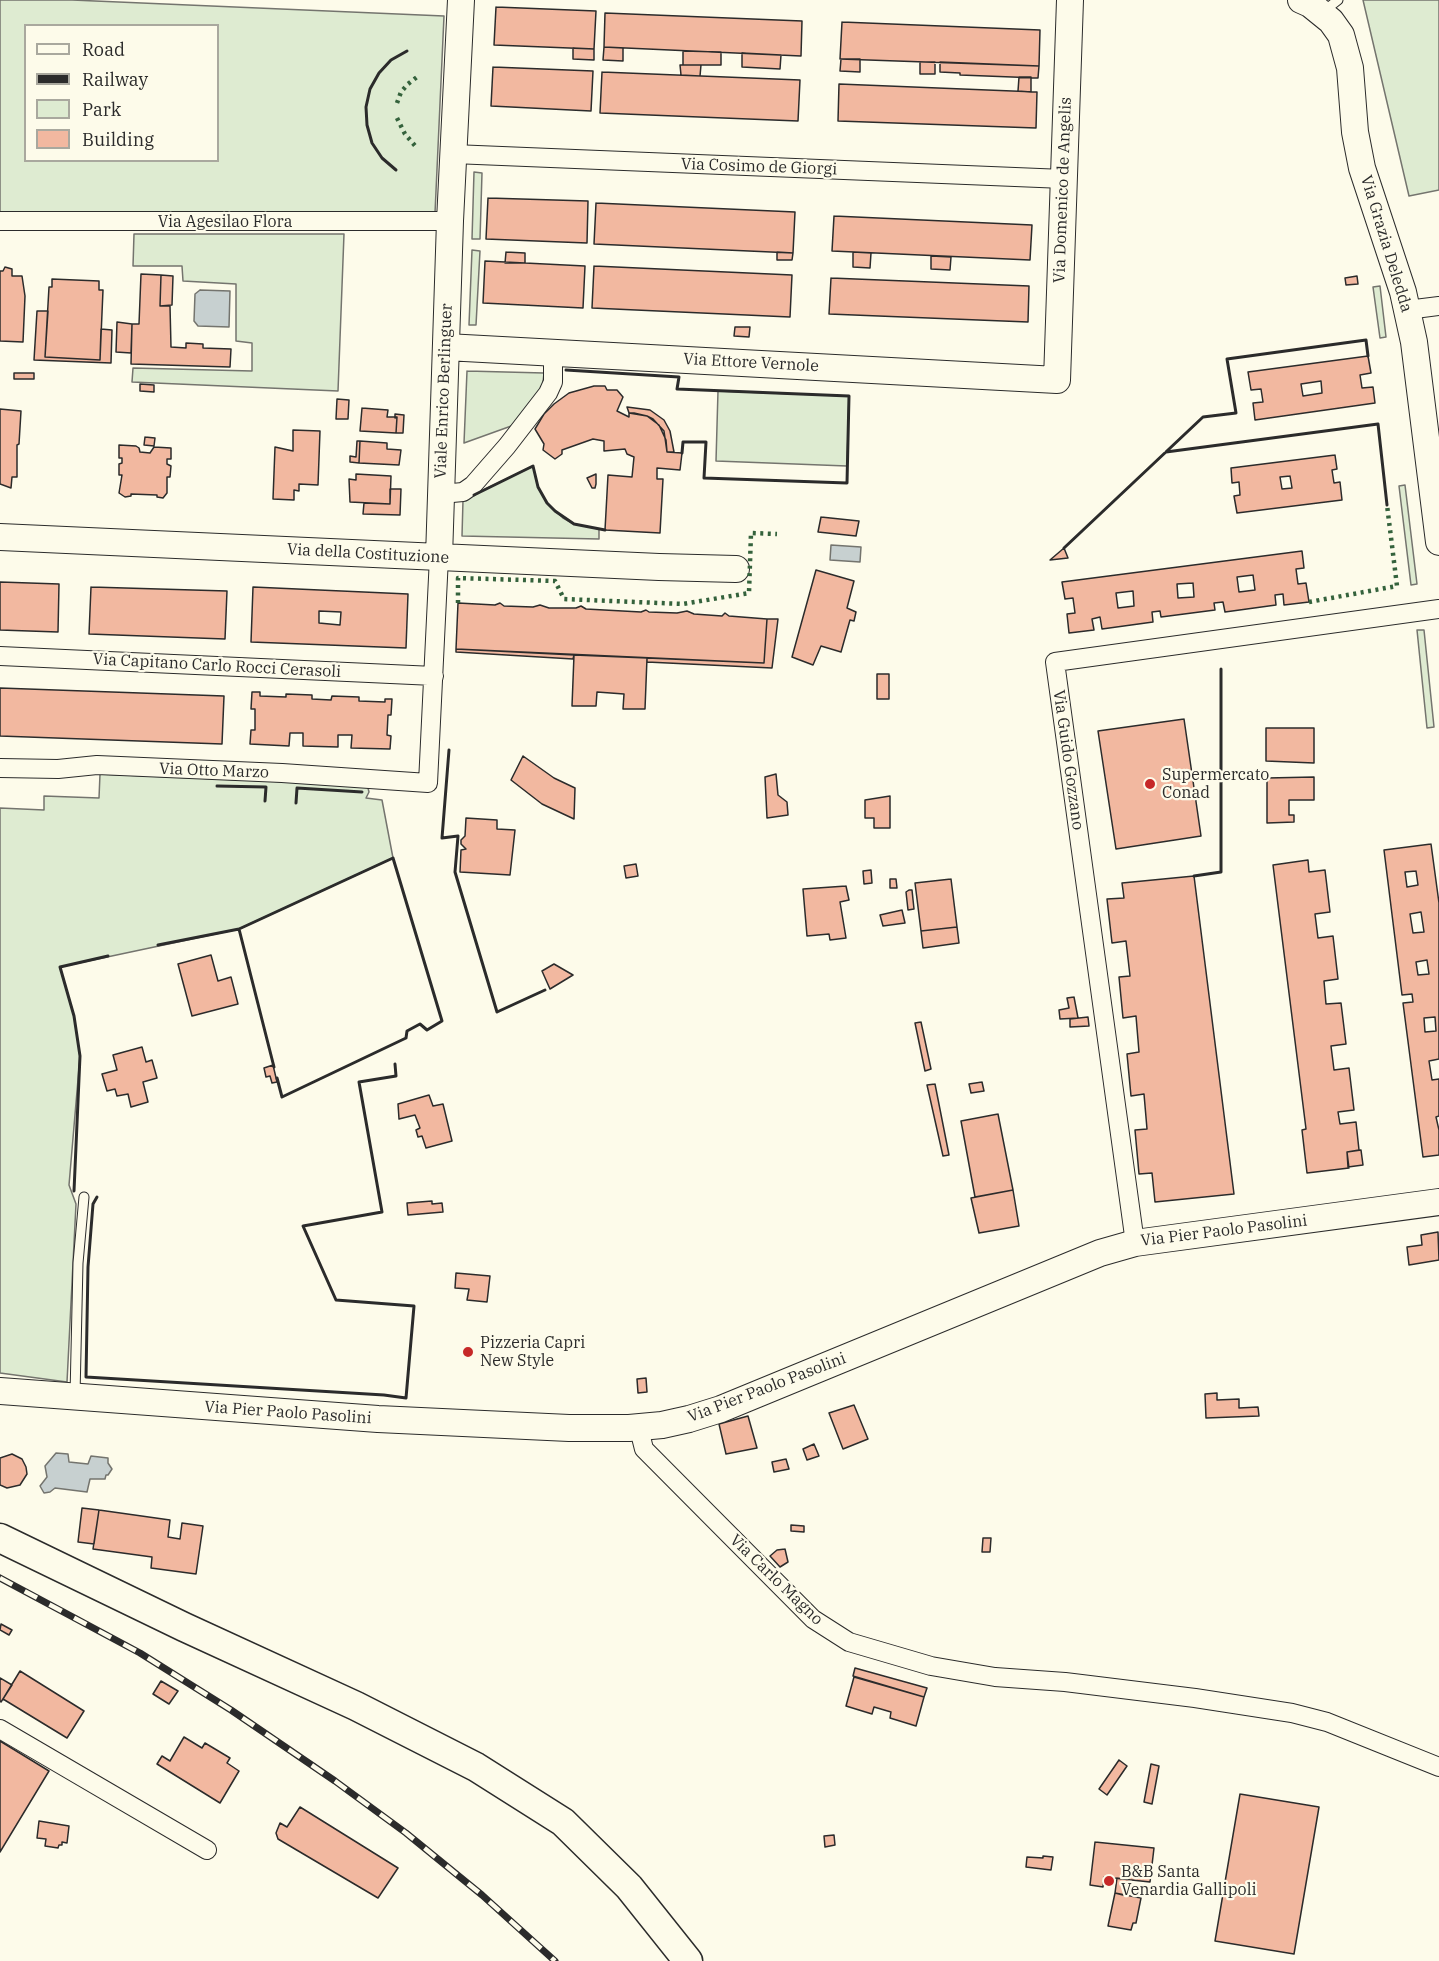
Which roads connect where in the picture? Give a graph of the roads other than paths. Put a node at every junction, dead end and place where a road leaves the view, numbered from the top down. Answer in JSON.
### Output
{"nodes":[{"id":1,"x":461,"y":0,"type":"edge"},
{"id":2,"x":1070,"y":0,"type":"edge"},
{"id":3,"x":1320,"y":4,"type":"edge"},
{"id":4,"x":453,"y":154,"type":"junction"},
{"id":5,"x":1064,"y":179,"type":"junction"},
{"id":6,"x":0,"y":221,"type":"edge"},
{"id":7,"x":450,"y":221,"type":"junction"},
{"id":8,"x":1439,"y":306,"type":"edge"},
{"id":9,"x":1407,"y":310,"type":"junction"},
{"id":10,"x":446,"y":348,"type":"junction"},
{"id":11,"x":553,"y":353,"type":"junction"},
{"id":12,"x":1057,"y":380,"type":"joint"},
{"id":13,"x":441,"y":494,"type":"junction"},
{"id":14,"x":1436,"y":500,"type":"edge"},
{"id":15,"x":0,"y":537,"type":"edge"},
{"id":16,"x":1439,"y":542,"type":"edge"},
{"id":17,"x":439,"y":557,"type":"junction"},
{"id":18,"x":736,"y":569,"type":"dead end"},
{"id":19,"x":1439,"y":609,"type":"edge"},
{"id":20,"x":0,"y":656,"type":"edge"},
{"id":21,"x":434,"y":676,"type":"junction"},
{"id":22,"x":0,"y":768,"type":"edge"},
{"id":23,"x":428,"y":783,"type":"joint"},
{"id":24,"x":84,"y":1197,"type":"dead end"},
{"id":25,"x":1439,"y":1202,"type":"edge"},
{"id":26,"x":1135,"y":1243,"type":"junction"},
{"id":27,"x":0,"y":1391,"type":"edge"},
{"id":28,"x":75,"y":1398,"type":"junction"},
{"id":29,"x":641,"y":1426,"type":"junction"},
{"id":30,"x":0,"y":1538,"type":"edge"},
{"id":31,"x":0,"y":1729,"type":"edge"},
{"id":32,"x":1439,"y":1767,"type":"edge"},
{"id":33,"x":207,"y":1850,"type":"dead end"},
{"id":34,"x":688,"y":1961,"type":"edge"}],
"edges":[{"from":1,"to":4,"type":"street","name":"Viale Enrico Berlinguer"},
{"from":2,"to":5,"type":"street","name":"Via Domenico de Angelis"},
{"from":3,"to":9,"type":"street","name":"Via Grazia Deledda"},
{"from":4,"to":5,"type":"street","name":"Via Cosimo de Giorgi"},
{"from":4,"to":7,"type":"street","name":"Viale Enrico Berlinguer"},
{"from":5,"to":12,"type":"street","name":"Via Domenico de Angelis"},
{"from":6,"to":7,"type":"street","name":"Via Agesilao Flora"},
{"from":7,"to":10,"type":"street","name":"Viale Enrico Berlinguer"},
{"from":8,"to":9,"type":"street"},
{"from":9,"to":14,"type":"street","name":"Via Grazia Deledda"},
{"from":10,"to":11,"type":"street","name":"Via Ettore Vernole"},
{"from":10,"to":13,"type":"street","name":"Viale Enrico Berlinguer"},
{"from":11,"to":12,"type":"street","name":"Via Ettore Vernole"},
{"from":11,"to":13,"type":"street"},
{"from":13,"to":17,"type":"street","name":"Viale Enrico Berlinguer"},
{"from":14,"to":16,"type":"street","name":"Via Grazia Deledda"},
{"from":15,"to":17,"type":"street","name":"Via della Costituzione"},
{"from":17,"to":18,"type":"street","name":"Via della Costituzione"},
{"from":17,"to":21,"type":"street","name":"Viale Enrico Berlinguer"},
{"from":19,"to":26,"type":"street","name":"Via Guido Gozzano"},
{"from":20,"to":21,"type":"street","name":"Via Capitano Carlo Rocci Cerasoli"},
{"from":21,"to":23,"type":"street","name":"Viale Enrico Berlinguer"},
{"from":22,"to":23,"type":"street","name":"Via Otto Marzo"},
{"from":24,"to":28,"type":"lane"},
{"from":25,"to":26,"type":"street","name":"Via Pier Paolo Pasolini"},
{"from":26,"to":29,"type":"street","name":"Via Pier Paolo Pasolini"},
{"from":27,"to":28,"type":"street","name":"Via Pier Paolo Pasolini"},
{"from":28,"to":29,"type":"street","name":"Via Pier Paolo Pasolini"},
{"from":29,"to":32,"type":"street","name":"Via Carlo Magno"},
{"from":30,"to":34,"type":"main road"},
{"from":31,"to":33,"type":"street"}]}
